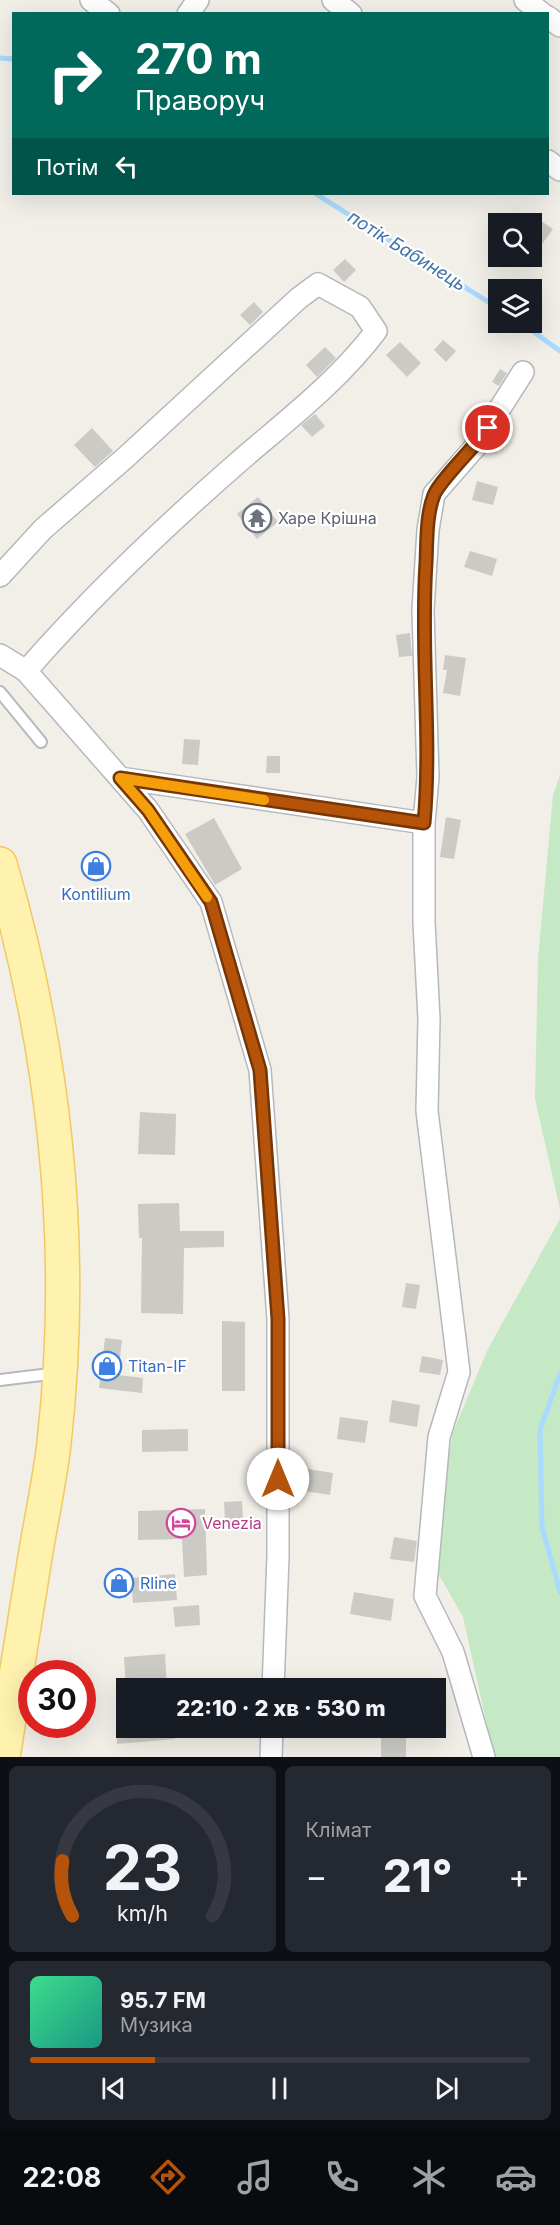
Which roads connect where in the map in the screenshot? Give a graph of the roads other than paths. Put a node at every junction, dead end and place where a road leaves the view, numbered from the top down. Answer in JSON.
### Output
{"nodes":[{"id":1,"x":91,"y":0,"type":"edge"},
{"id":2,"x":333,"y":0,"type":"edge"},
{"id":3,"x":525,"y":0,"type":"edge"},
{"id":4,"x":106,"y":12,"type":"edge"},
{"id":5,"x":348,"y":12,"type":"edge"},
{"id":6,"x":540,"y":12,"type":"edge"},
{"id":7,"x":523,"y":372,"type":"dead end"},
{"id":8,"x":0,"y":576,"type":"edge"},
{"id":9,"x":0,"y":655,"type":"edge"},
{"id":10,"x":26,"y":671,"type":"junction"},
{"id":11,"x":0,"y":692,"type":"edge"},
{"id":12,"x":41,"y":742,"type":"dead end"},
{"id":13,"x":120,"y":778,"type":"junction"},
{"id":14,"x":424,"y":823,"type":"junction"},
{"id":15,"x":0,"y":864,"type":"edge"},
{"id":16,"x":58,"y":1372,"type":"junction"},
{"id":17,"x":0,"y":1380,"type":"edge"},
{"id":18,"x":273,"y":1678,"type":"edge"},
{"id":19,"x":272,"y":1738,"type":"edge"},
{"id":20,"x":3,"y":1757,"type":"edge"},
{"id":21,"x":271,"y":1757,"type":"edge"},
{"id":22,"x":484,"y":1757,"type":"edge"}],
"edges":[{"from":1,"to":4,"type":"street"},
{"from":2,"to":5,"type":"street"},
{"from":3,"to":6,"type":"street"},
{"from":7,"to":14,"type":"street"},
{"from":8,"to":10,"type":"street"},
{"from":9,"to":10,"type":"street"},
{"from":10,"to":13,"type":"street"},
{"from":11,"to":12,"type":"lane"},
{"from":13,"to":14,"type":"street"},
{"from":13,"to":18,"type":"street"},
{"from":14,"to":22,"type":"street"},
{"from":15,"to":16,"type":"main road"},
{"from":16,"to":17,"type":"lane"},
{"from":16,"to":20,"type":"main road"},
{"from":19,"to":21,"type":"street"}]}
